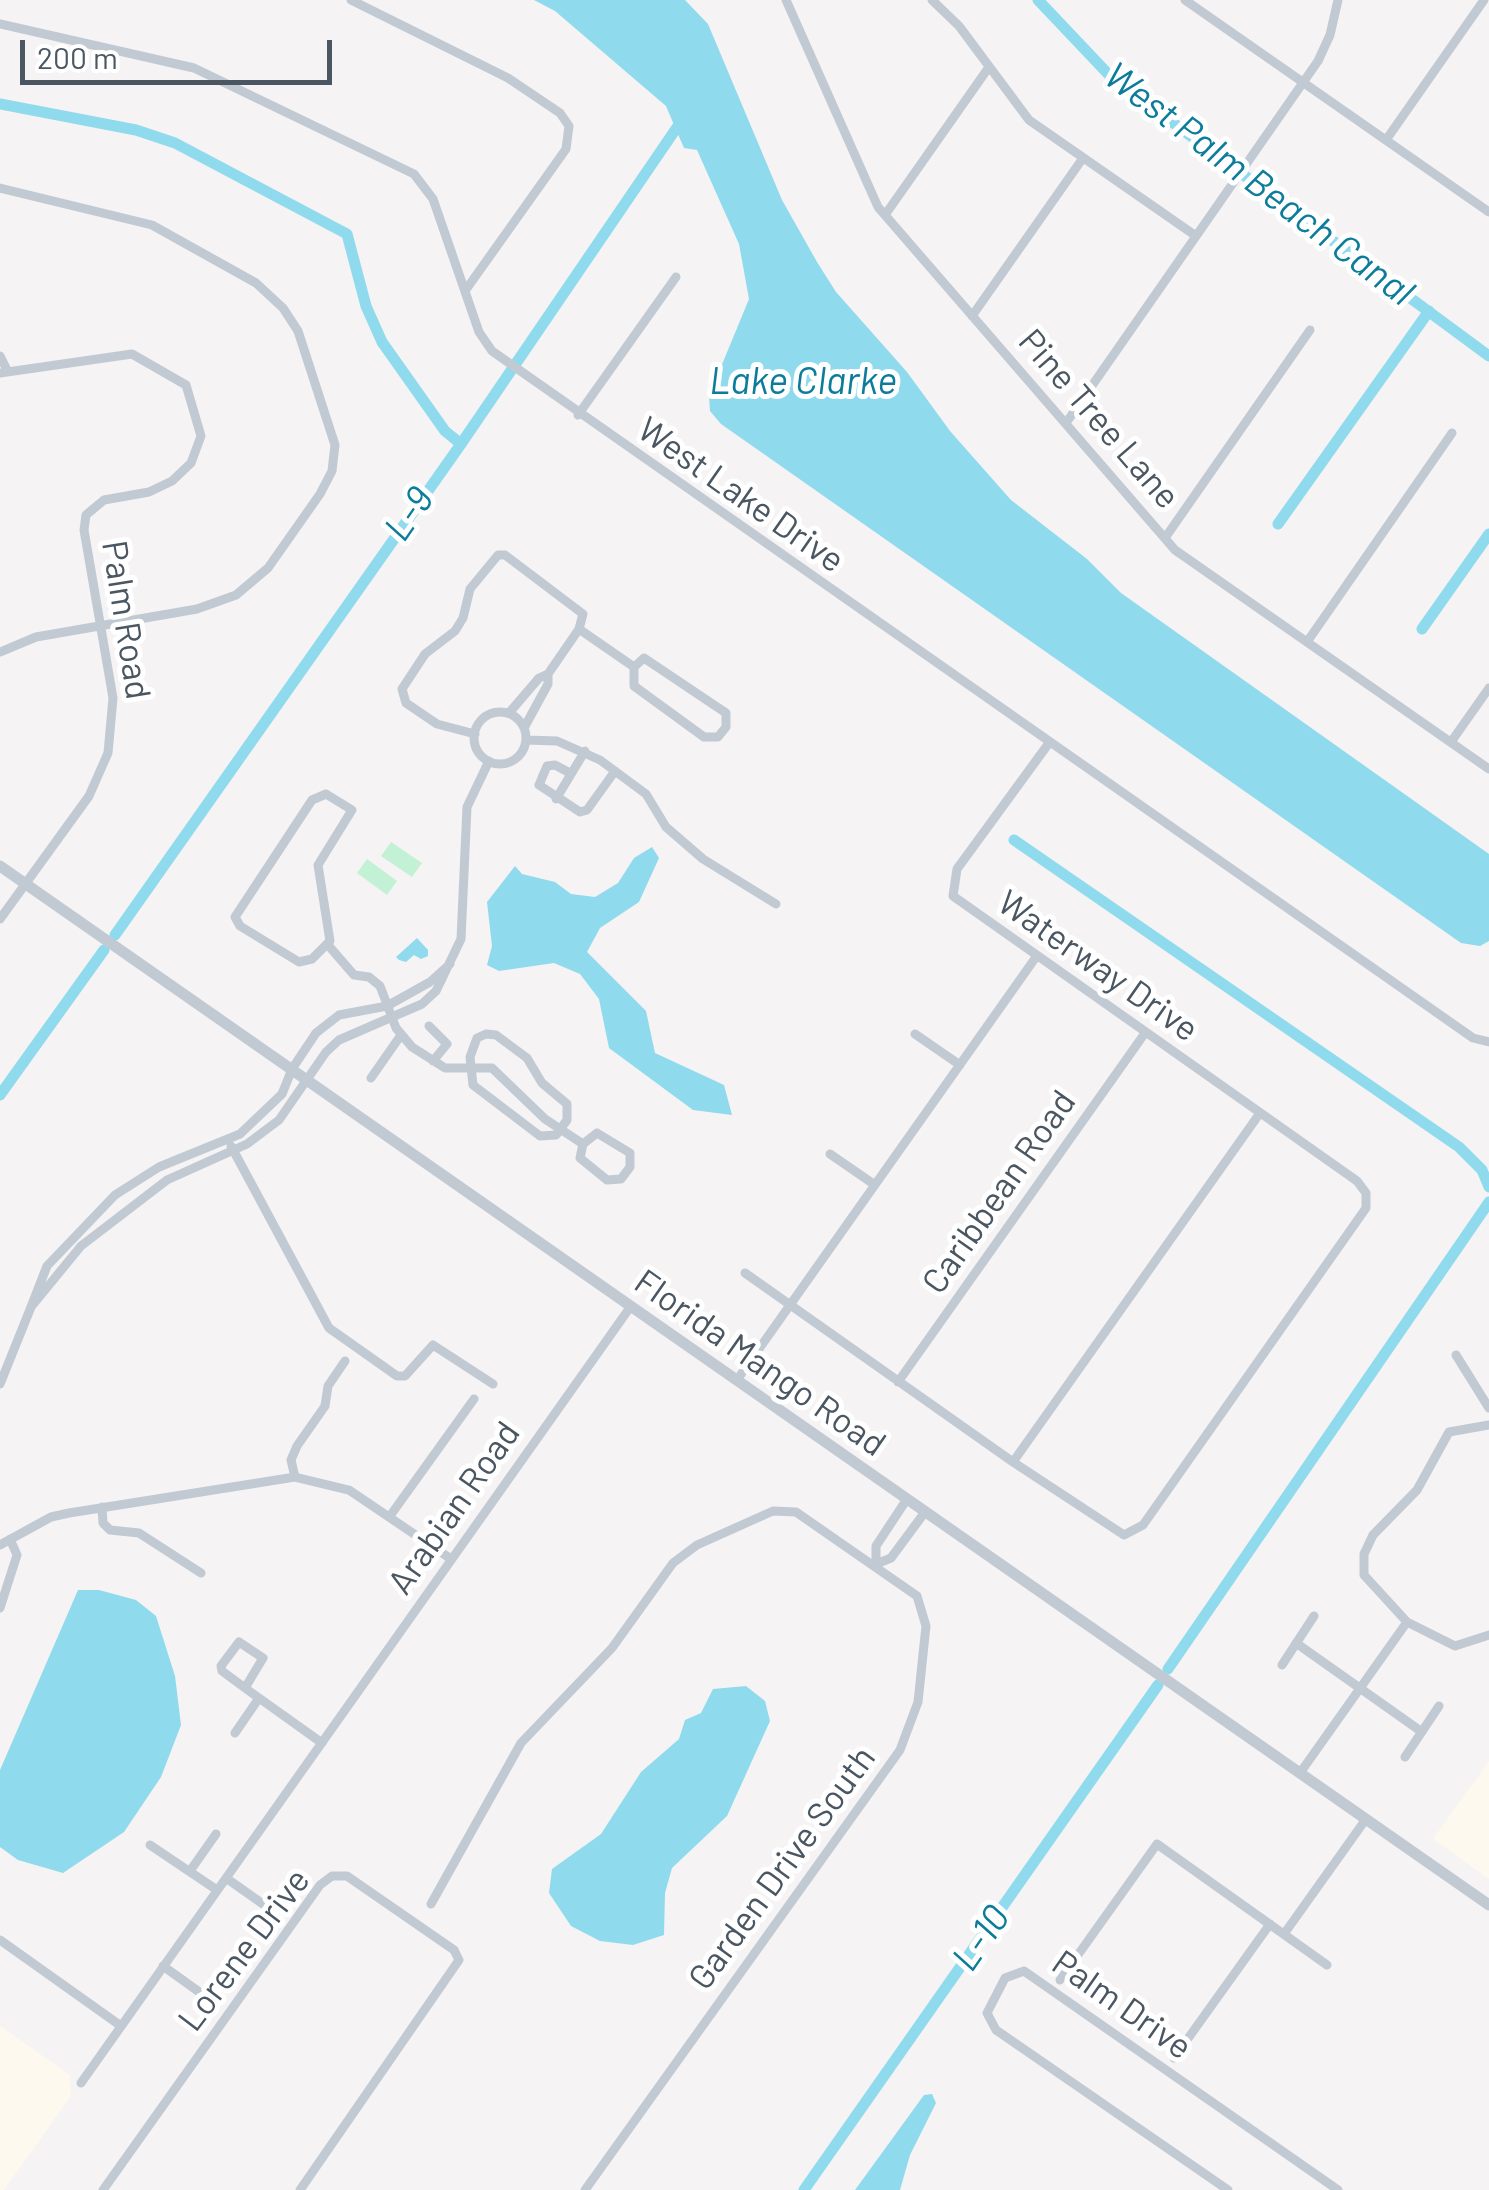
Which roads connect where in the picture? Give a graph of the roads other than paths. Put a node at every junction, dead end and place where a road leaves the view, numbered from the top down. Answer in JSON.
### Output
{"nodes":[{"id":1,"x":351,"y":0,"type":"edge"},
{"id":2,"x":786,"y":0,"type":"edge"},
{"id":3,"x":932,"y":0,"type":"edge"},
{"id":4,"x":1185,"y":0,"type":"edge"},
{"id":5,"x":1338,"y":0,"type":"edge"},
{"id":6,"x":1484,"y":0,"type":"edge"},
{"id":7,"x":0,"y":24,"type":"edge"},
{"id":8,"x":989,"y":67,"type":"junction"},
{"id":9,"x":1303,"y":82,"type":"junction"},
{"id":10,"x":1386,"y":140,"type":"junction"},
{"id":11,"x":1083,"y":158,"type":"junction"},
{"id":12,"x":0,"y":188,"type":"edge"},
{"id":13,"x":1488,"y":210,"type":"edge"},
{"id":14,"x":886,"y":216,"type":"junction"},
{"id":15,"x":1196,"y":236,"type":"junction"},
{"id":16,"x":676,"y":277,"type":"dead end"},
{"id":17,"x":465,"y":290,"type":"junction"},
{"id":18,"x":972,"y":316,"type":"junction"},
{"id":19,"x":1310,"y":330,"type":"dead end"},
{"id":20,"x":0,"y":356,"type":"edge"},
{"id":21,"x":4,"y":373,"type":"edge"},
{"id":22,"x":578,"y":415,"type":"junction"},
{"id":23,"x":1066,"y":423,"type":"junction"},
{"id":24,"x":1452,"y":433,"type":"dead end"},
{"id":25,"x":1165,"y":538,"type":"junction"},
{"id":26,"x":101,"y":626,"type":"junction"},
{"id":27,"x":578,"y":629,"type":"junction"},
{"id":28,"x":1307,"y":642,"type":"junction"},
{"id":29,"x":0,"y":652,"type":"edge"},
{"id":30,"x":634,"y":667,"type":"junction"},
{"id":31,"x":548,"y":674,"type":"junction"},
{"id":32,"x":1489,"y":688,"type":"edge"},
{"id":33,"x":509,"y":714,"type":"junction"},
{"id":34,"x":524,"y":728,"type":"junction"},
{"id":35,"x":475,"y":734,"type":"junction"},
{"id":36,"x":526,"y":740,"type":"junction"},
{"id":37,"x":1049,"y":742,"type":"junction"},
{"id":38,"x":1451,"y":742,"type":"junction"},
{"id":39,"x":586,"y":751,"type":"junction"},
{"id":40,"x":489,"y":761,"type":"junction"},
{"id":41,"x":1489,"y":769,"type":"edge"},
{"id":42,"x":616,"y":771,"type":"junction"},
{"id":43,"x":570,"y":773,"type":"junction"},
{"id":44,"x":556,"y":799,"type":"junction"},
{"id":45,"x":0,"y":866,"type":"edge"},
{"id":46,"x":26,"y":884,"type":"junction"},
{"id":47,"x":776,"y":904,"type":"dead end"},
{"id":48,"x":0,"y":919,"type":"edge"},
{"id":49,"x":328,"y":945,"type":"junction"},
{"id":50,"x":1036,"y":957,"type":"junction"},
{"id":51,"x":452,"y":962,"type":"junction"},
{"id":52,"x":388,"y":1006,"type":"junction"},
{"id":53,"x":392,"y":1019,"type":"junction"},
{"id":54,"x":429,"y":1026,"type":"dead end"},
{"id":55,"x":1146,"y":1033,"type":"junction"},
{"id":56,"x":915,"y":1034,"type":"dead end"},
{"id":57,"x":401,"y":1035,"type":"junction"},
{"id":58,"x":1488,"y":1042,"type":"edge"},
{"id":59,"x":433,"y":1061,"type":"junction"},
{"id":60,"x":960,"y":1065,"type":"junction"},
{"id":61,"x":292,"y":1070,"type":"junction"},
{"id":62,"x":470,"y":1070,"type":"junction"},
{"id":63,"x":371,"y":1078,"type":"dead end"},
{"id":64,"x":308,"y":1081,"type":"junction"},
{"id":65,"x":1260,"y":1113,"type":"junction"},
{"id":66,"x":561,"y":1129,"type":"junction"},
{"id":67,"x":229,"y":1138,"type":"junction"},
{"id":68,"x":583,"y":1144,"type":"junction"},
{"id":69,"x":231,"y":1150,"type":"junction"},
{"id":70,"x":830,"y":1154,"type":"dead end"},
{"id":71,"x":875,"y":1185,"type":"junction"},
{"id":72,"x":746,"y":1273,"type":"dead end"},
{"id":73,"x":790,"y":1305,"type":"junction"},
{"id":74,"x":631,"y":1306,"type":"junction"},
{"id":75,"x":31,"y":1307,"type":"junction"},
{"id":76,"x":1456,"y":1356,"type":"dead end"},
{"id":77,"x":345,"y":1361,"type":"dead end"},
{"id":78,"x":737,"y":1380,"type":"junction"},
{"id":79,"x":898,"y":1382,"type":"junction"},
{"id":80,"x":0,"y":1384,"type":"edge"},
{"id":81,"x":493,"y":1384,"type":"dead end"},
{"id":82,"x":474,"y":1399,"type":"dead end"},
{"id":83,"x":1489,"y":1408,"type":"edge"},
{"id":84,"x":1489,"y":1425,"type":"edge"},
{"id":85,"x":1013,"y":1462,"type":"junction"},
{"id":86,"x":294,"y":1478,"type":"junction"},
{"id":87,"x":907,"y":1499,"type":"junction"},
{"id":88,"x":102,"y":1508,"type":"junction"},
{"id":89,"x":925,"y":1512,"type":"junction"},
{"id":90,"x":390,"y":1516,"type":"junction"},
{"id":91,"x":10,"y":1539,"type":"junction"},
{"id":92,"x":0,"y":1544,"type":"edge"},
{"id":93,"x":452,"y":1559,"type":"junction"},
{"id":94,"x":876,"y":1564,"type":"junction"},
{"id":95,"x":201,"y":1573,"type":"dead end"},
{"id":96,"x":0,"y":1608,"type":"edge"},
{"id":97,"x":1314,"y":1616,"type":"dead end"},
{"id":98,"x":1407,"y":1622,"type":"junction"},
{"id":99,"x":1489,"y":1635,"type":"edge"},
{"id":100,"x":1296,"y":1642,"type":"junction"},
{"id":101,"x":1282,"y":1664,"type":"dead end"},
{"id":102,"x":1358,"y":1687,"type":"junction"},
{"id":103,"x":245,"y":1688,"type":"junction"},
{"id":104,"x":259,"y":1698,"type":"junction"},
{"id":105,"x":1440,"y":1706,"type":"dead end"},
{"id":106,"x":1422,"y":1732,"type":"junction"},
{"id":107,"x":235,"y":1733,"type":"dead end"},
{"id":108,"x":322,"y":1743,"type":"junction"},
{"id":109,"x":1404,"y":1758,"type":"dead end"},
{"id":110,"x":1300,"y":1773,"type":"junction"},
{"id":111,"x":1366,"y":1819,"type":"junction"},
{"id":112,"x":216,"y":1834,"type":"dead end"},
{"id":113,"x":150,"y":1844,"type":"dead end"},
{"id":114,"x":190,"y":1871,"type":"junction"},
{"id":115,"x":226,"y":1878,"type":"junction"},
{"id":116,"x":217,"y":1890,"type":"junction"},
{"id":117,"x":431,"y":1904,"type":"dead end"},
{"id":118,"x":1489,"y":1904,"type":"edge"},
{"id":119,"x":270,"y":1909,"type":"dead end"},
{"id":120,"x":1270,"y":1924,"type":"junction"},
{"id":121,"x":1284,"y":1934,"type":"junction"},
{"id":122,"x":0,"y":1940,"type":"edge"},
{"id":123,"x":1327,"y":1964,"type":"dead end"},
{"id":124,"x":163,"y":1966,"type":"junction"},
{"id":125,"x":1060,"y":1980,"type":"dead end"},
{"id":126,"x":210,"y":2000,"type":"dead end"},
{"id":127,"x":121,"y":2026,"type":"junction"},
{"id":128,"x":1174,"y":2058,"type":"dead end"},
{"id":129,"x":81,"y":2083,"type":"dead end"},
{"id":130,"x":103,"y":2190,"type":"edge"},
{"id":131,"x":300,"y":2190,"type":"edge"},
{"id":132,"x":585,"y":2190,"type":"edge"},
{"id":133,"x":1228,"y":2190,"type":"edge"},
{"id":134,"x":1338,"y":2190,"type":"edge"}],
"edges":[{"from":1,"to":17,"type":"street"},
{"from":2,"to":14,"type":"street","name":"Pine Tree Lane"},
{"from":3,"to":8,"type":"street"},
{"from":4,"to":9,"type":"street"},
{"from":5,"to":9,"type":"street"},
{"from":6,"to":10,"type":"street"},
{"from":7,"to":17,"type":"street","name":"West Lake Drive"},
{"from":8,"to":11,"type":"street"},
{"from":8,"to":14,"type":"street"},
{"from":9,"to":10,"type":"street"},
{"from":9,"to":15,"type":"street"},
{"from":10,"to":13,"type":"street"},
{"from":11,"to":15,"type":"street"},
{"from":11,"to":18,"type":"street"},
{"from":12,"to":26,"type":"street"},
{"from":14,"to":18,"type":"street","name":"Pine Tree Lane"},
{"from":15,"to":23,"type":"street"},
{"from":16,"to":22,"type":"street"},
{"from":17,"to":22,"type":"street","name":"West Lake Drive"},
{"from":18,"to":23,"type":"street","name":"Pine Tree Lane"},
{"from":19,"to":25,"type":"street"},
{"from":20,"to":21,"type":"street"},
{"from":21,"to":26,"type":"street","name":"Palm Road"},
{"from":22,"to":37,"type":"street","name":"West Lake Drive"},
{"from":23,"to":25,"type":"street","name":"Pine Tree Lane"},
{"from":24,"to":28,"type":"street"},
{"from":25,"to":28,"type":"street","name":"Pine Tree Lane"},
{"from":26,"to":29,"type":"street"},
{"from":26,"to":46,"type":"street","name":"Palm Road"},
{"from":27,"to":30,"type":"street"},
{"from":27,"to":31,"type":"street"},
{"from":27,"to":35,"type":"street"},
{"from":28,"to":38,"type":"street","name":"Pine Tree Lane"},
{"from":30,"to":30,"type":"street"},
{"from":31,"to":33,"type":"street"},
{"from":31,"to":34,"type":"street"},
{"from":32,"to":38,"type":"street"},
{"from":33,"to":34,"type":"street"},
{"from":33,"to":35,"type":"street"},
{"from":34,"to":36,"type":"street"},
{"from":35,"to":40,"type":"street"},
{"from":36,"to":39,"type":"street"},
{"from":36,"to":40,"type":"street"},
{"from":37,"to":50,"type":"street","name":"Waterway Drive"},
{"from":37,"to":58,"type":"street","name":"West Lake Drive"},
{"from":38,"to":41,"type":"street","name":"Pine Tree Lane"},
{"from":39,"to":42,"type":"street"},
{"from":39,"to":43,"type":"street"},
{"from":40,"to":51,"type":"street"},
{"from":42,"to":44,"type":"street"},
{"from":42,"to":47,"type":"street"},
{"from":43,"to":44,"type":"street"},
{"from":43,"to":44,"type":"street"},
{"from":45,"to":46,"type":"street","name":"Florida Mango Road"},
{"from":46,"to":48,"type":"street","name":"Palm Road"},
{"from":46,"to":61,"type":"street","name":"Florida Mango Road"},
{"from":49,"to":49,"type":"street"},
{"from":49,"to":52,"type":"street"},
{"from":50,"to":55,"type":"street","name":"Waterway Drive"},
{"from":50,"to":60,"type":"street"},
{"from":51,"to":52,"type":"street"},
{"from":51,"to":53,"type":"street"},
{"from":52,"to":53,"type":"street"},
{"from":52,"to":61,"type":"street"},
{"from":53,"to":57,"type":"street"},
{"from":53,"to":64,"type":"street"},
{"from":54,"to":59,"type":"street"},
{"from":55,"to":65,"type":"street","name":"Waterway Drive"},
{"from":55,"to":79,"type":"street","name":"Caribbean Road"},
{"from":56,"to":60,"type":"street"},
{"from":57,"to":59,"type":"street"},
{"from":57,"to":63,"type":"street"},
{"from":59,"to":62,"type":"street"},
{"from":60,"to":71,"type":"street"},
{"from":61,"to":64,"type":"street","name":"Florida Mango Road"},
{"from":61,"to":67,"type":"street"},
{"from":62,"to":66,"type":"street"},
{"from":62,"to":66,"type":"street"},
{"from":62,"to":66,"type":"street"},
{"from":64,"to":69,"type":"street"},
{"from":64,"to":74,"type":"street","name":"Florida Mango Road"},
{"from":65,"to":85,"type":"street"},
{"from":65,"to":85,"type":"street","name":"Waterway Drive"},
{"from":66,"to":68,"type":"street"},
{"from":67,"to":69,"type":"street"},
{"from":67,"to":75,"type":"street"},
{"from":68,"to":68,"type":"street"},
{"from":69,"to":75,"type":"street"},
{"from":69,"to":81,"type":"street"},
{"from":70,"to":71,"type":"street"},
{"from":71,"to":73,"type":"street"},
{"from":72,"to":73,"type":"street"},
{"from":73,"to":78,"type":"street"},
{"from":73,"to":79,"type":"street"},
{"from":74,"to":78,"type":"street","name":"Florida Mango Road"},
{"from":74,"to":93,"type":"street","name":"Arabian Road"},
{"from":75,"to":80,"type":"street"},
{"from":76,"to":83,"type":"street"},
{"from":77,"to":86,"type":"street"},
{"from":78,"to":87,"type":"street","name":"Florida Mango Road"},
{"from":79,"to":85,"type":"street"},
{"from":82,"to":90,"type":"street"},
{"from":84,"to":98,"type":"street"},
{"from":86,"to":88,"type":"street"},
{"from":86,"to":90,"type":"street"},
{"from":87,"to":89,"type":"street","name":"Florida Mango Road"},
{"from":87,"to":94,"type":"street"},
{"from":88,"to":91,"type":"street"},
{"from":88,"to":95,"type":"street"},
{"from":89,"to":94,"type":"street"},
{"from":89,"to":110,"type":"street","name":"Florida Mango Road"},
{"from":90,"to":93,"type":"street"},
{"from":91,"to":92,"type":"street"},
{"from":91,"to":96,"type":"street"},
{"from":93,"to":108,"type":"street","name":"Arabian Road"},
{"from":94,"to":117,"type":"street","name":"Garden Drive South"},
{"from":94,"to":132,"type":"street","name":"Garden Drive South"},
{"from":97,"to":100,"type":"street"},
{"from":98,"to":99,"type":"street"},
{"from":98,"to":102,"type":"street"},
{"from":100,"to":101,"type":"street"},
{"from":100,"to":102,"type":"street"},
{"from":102,"to":106,"type":"street"},
{"from":102,"to":110,"type":"street"},
{"from":103,"to":103,"type":"street"},
{"from":103,"to":104,"type":"street"},
{"from":104,"to":107,"type":"street"},
{"from":104,"to":108,"type":"street"},
{"from":105,"to":106,"type":"street"},
{"from":106,"to":109,"type":"street"},
{"from":108,"to":115,"type":"street","name":"Arabian Road"},
{"from":110,"to":111,"type":"street","name":"Florida Mango Road"},
{"from":111,"to":118,"type":"street","name":"Florida Mango Road"},
{"from":111,"to":121,"type":"street"},
{"from":112,"to":114,"type":"street"},
{"from":113,"to":114,"type":"street"},
{"from":114,"to":116,"type":"street"},
{"from":115,"to":116,"type":"street","name":"Arabian Road"},
{"from":115,"to":119,"type":"street"},
{"from":116,"to":124,"type":"street","name":"Arabian Road"},
{"from":120,"to":121,"type":"street"},
{"from":120,"to":125,"type":"street"},
{"from":120,"to":128,"type":"street"},
{"from":121,"to":123,"type":"street"},
{"from":122,"to":127,"type":"street"},
{"from":124,"to":126,"type":"street"},
{"from":124,"to":127,"type":"street","name":"Arabian Road"},
{"from":127,"to":129,"type":"street","name":"Arabian Road"},
{"from":130,"to":131,"type":"street","name":"Lorene Drive"},
{"from":133,"to":134,"type":"street","name":"Palm Drive"}]}
